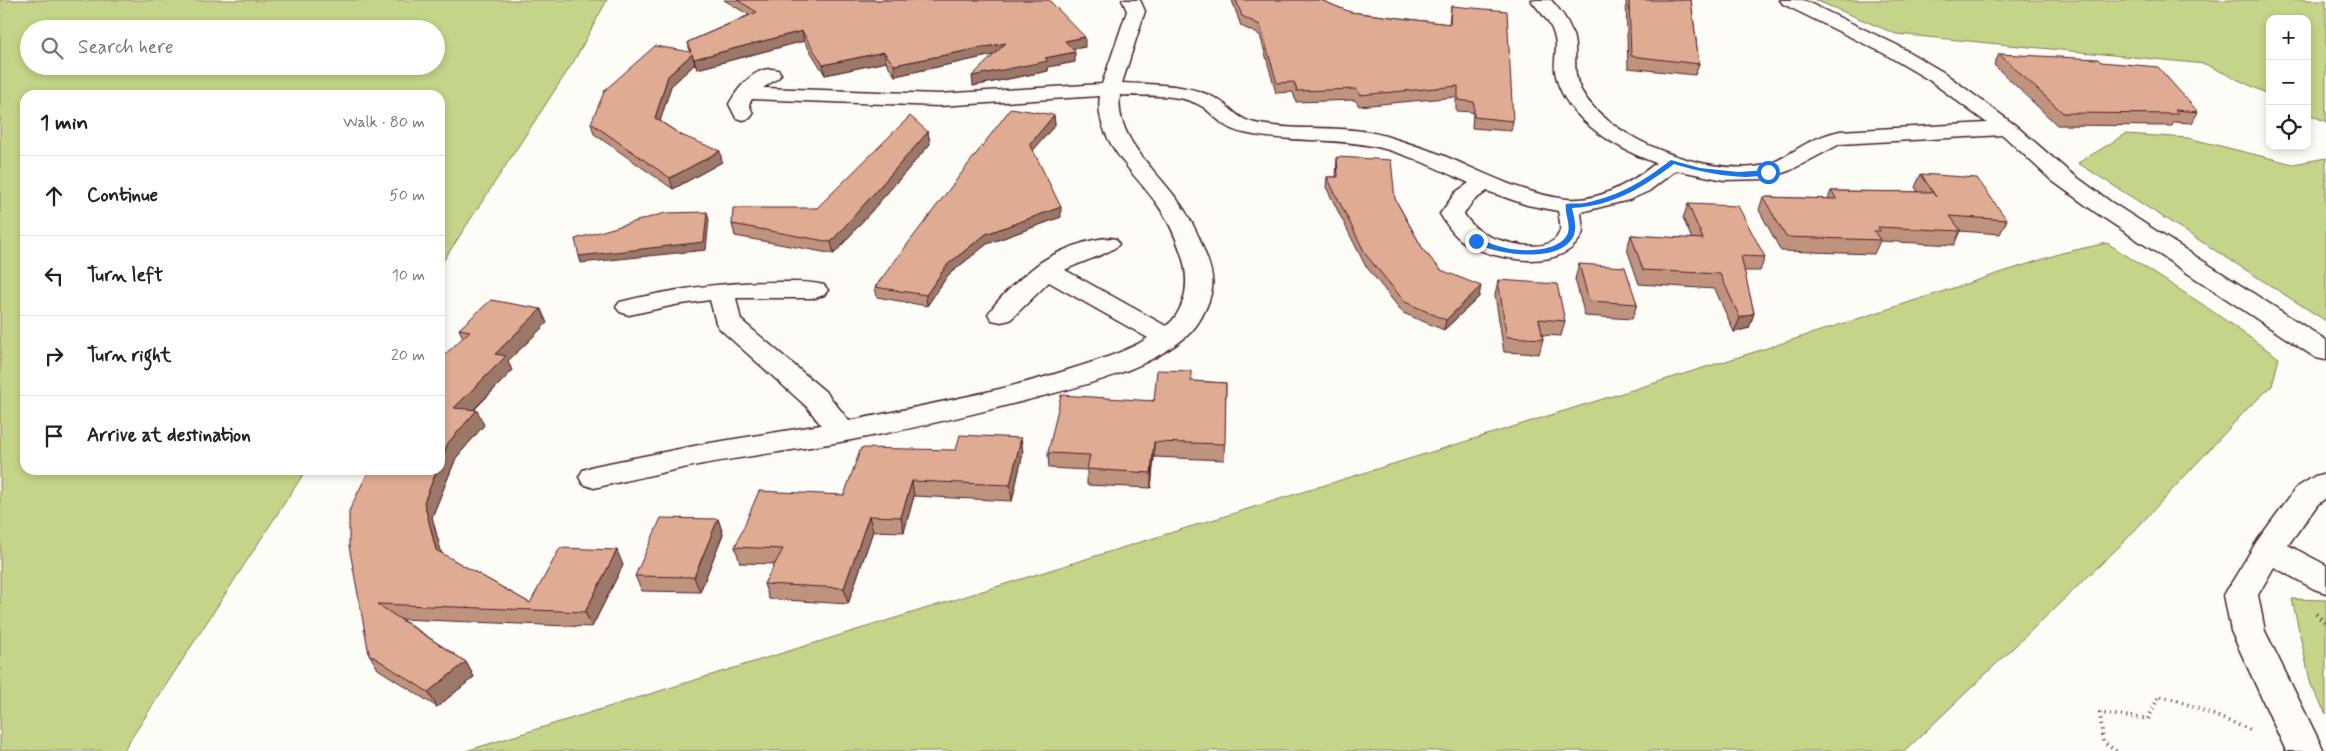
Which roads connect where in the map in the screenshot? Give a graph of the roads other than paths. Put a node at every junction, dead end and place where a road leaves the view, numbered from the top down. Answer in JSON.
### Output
{"nodes":[{"id":1,"x":1131,"y":0,"type":"edge"},
{"id":2,"x":1540,"y":0,"type":"edge"},
{"id":3,"x":1789,"y":0,"type":"edge"},
{"id":4,"x":771,"y":74,"type":"dead end"},
{"id":5,"x":1112,"y":89,"type":"junction"},
{"id":6,"x":744,"y":93,"type":"junction"},
{"id":7,"x":743,"y":114,"type":"dead end"},
{"id":8,"x":2008,"y":129,"type":"junction"},
{"id":9,"x":1674,"y":162,"type":"junction"},
{"id":10,"x":1484,"y":183,"type":"junction"},
{"id":11,"x":1568,"y":206,"type":"junction"},
{"id":12,"x":1107,"y":244,"type":"dead end"},
{"id":13,"x":1046,"y":270,"type":"junction"},
{"id":14,"x":815,"y":290,"type":"dead end"},
{"id":15,"x":723,"y":291,"type":"junction"},
{"id":16,"x":629,"y":307,"type":"dead end"},
{"id":17,"x":1001,"y":314,"type":"dead end"},
{"id":18,"x":1166,"y":338,"type":"junction"},
{"id":19,"x":2326,"y":352,"type":"edge"},
{"id":20,"x":842,"y":432,"type":"junction"},
{"id":21,"x":594,"y":477,"type":"dead end"},
{"id":22,"x":2326,"y":484,"type":"edge"},
{"id":23,"x":2268,"y":549,"type":"junction"},
{"id":24,"x":2326,"y":580,"type":"edge"},
{"id":25,"x":2305,"y":751,"type":"edge"}],
"edges":[{"from":1,"to":5,"type":"street"},
{"from":2,"to":9,"type":"street"},
{"from":3,"to":8,"type":"street"},
{"from":4,"to":6,"type":"street"},
{"from":5,"to":6,"type":"street"},
{"from":5,"to":10,"type":"street"},
{"from":5,"to":18,"type":"street"},
{"from":6,"to":7,"type":"street"},
{"from":8,"to":9,"type":"street"},
{"from":8,"to":19,"type":"street"},
{"from":9,"to":11,"type":"street"},
{"from":10,"to":11,"type":"street"},
{"from":10,"to":11,"type":"street"},
{"from":12,"to":13,"type":"street"},
{"from":13,"to":17,"type":"street"},
{"from":13,"to":18,"type":"street"},
{"from":14,"to":15,"type":"street"},
{"from":15,"to":16,"type":"street"},
{"from":15,"to":20,"type":"street"},
{"from":18,"to":20,"type":"street"},
{"from":20,"to":21,"type":"street"},
{"from":22,"to":23,"type":"street"},
{"from":23,"to":24,"type":"street"},
{"from":23,"to":25,"type":"street"}]}
